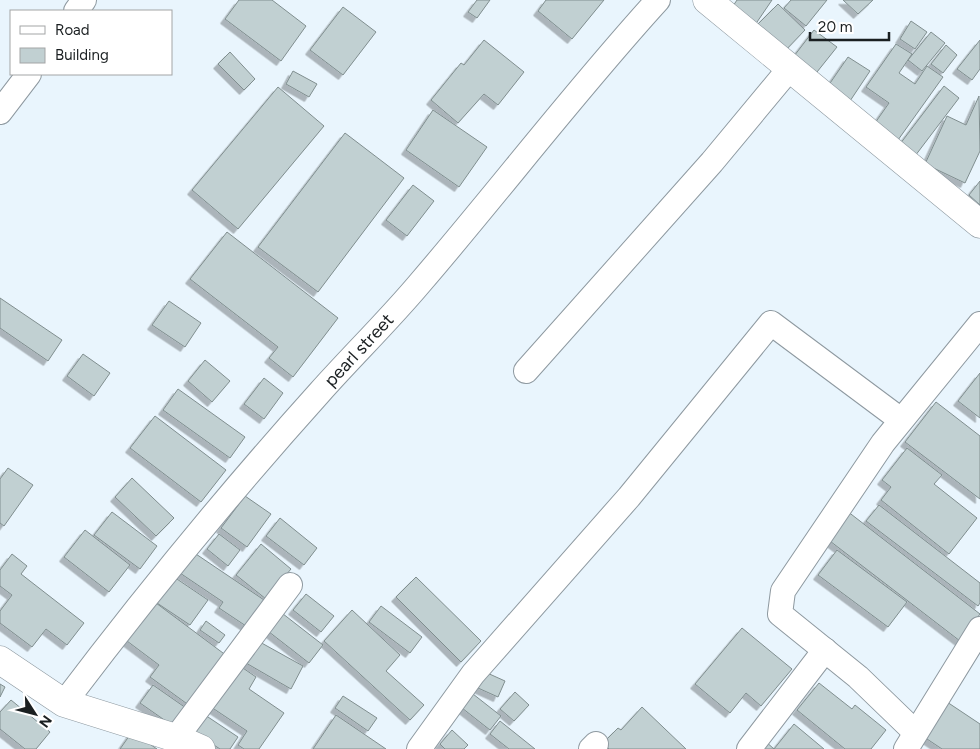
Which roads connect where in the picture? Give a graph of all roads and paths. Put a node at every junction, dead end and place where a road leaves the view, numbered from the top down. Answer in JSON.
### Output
{"nodes":[{"id":1,"x":658,"y":0,"type":"edge"},
{"id":2,"x":707,"y":0,"type":"edge"},
{"id":3,"x":790,"y":68,"type":"junction"},
{"id":4,"x":28,"y":75,"type":"edge"},
{"id":5,"x":0,"y":112,"type":"edge"},
{"id":6,"x":980,"y":224,"type":"edge"},
{"id":7,"x":980,"y":324,"type":"edge"},
{"id":8,"x":526,"y":371,"type":"dead end"},
{"id":9,"x":902,"y":420,"type":"junction"},
{"id":10,"x":290,"y":585,"type":"dead end"},
{"id":11,"x":980,"y":629,"type":"edge"},
{"id":12,"x":825,"y":650,"type":"junction"},
{"id":13,"x":0,"y":660,"type":"edge"},
{"id":14,"x":64,"y":703,"type":"junction"},
{"id":15,"x":910,"y":741,"type":"edge"},
{"id":16,"x":193,"y":746,"type":"edge"},
{"id":17,"x":419,"y":749,"type":"edge"},
{"id":18,"x":749,"y":749,"type":"edge"}],
"edges":[{"from":1,"to":14,"type":"street","name":"pearl street"},
{"from":2,"to":3,"type":"street"},
{"from":3,"to":6,"type":"street"},
{"from":3,"to":8,"type":"street"},
{"from":4,"to":5,"type":"street"},
{"from":7,"to":9,"type":"street"},
{"from":9,"to":12,"type":"street"},
{"from":9,"to":17,"type":"street"},
{"from":10,"to":16,"type":"street"},
{"from":11,"to":15,"type":"street"},
{"from":12,"to":15,"type":"street"},
{"from":12,"to":18,"type":"street"},
{"from":13,"to":14,"type":"street"},
{"from":14,"to":16,"type":"street"}]}
